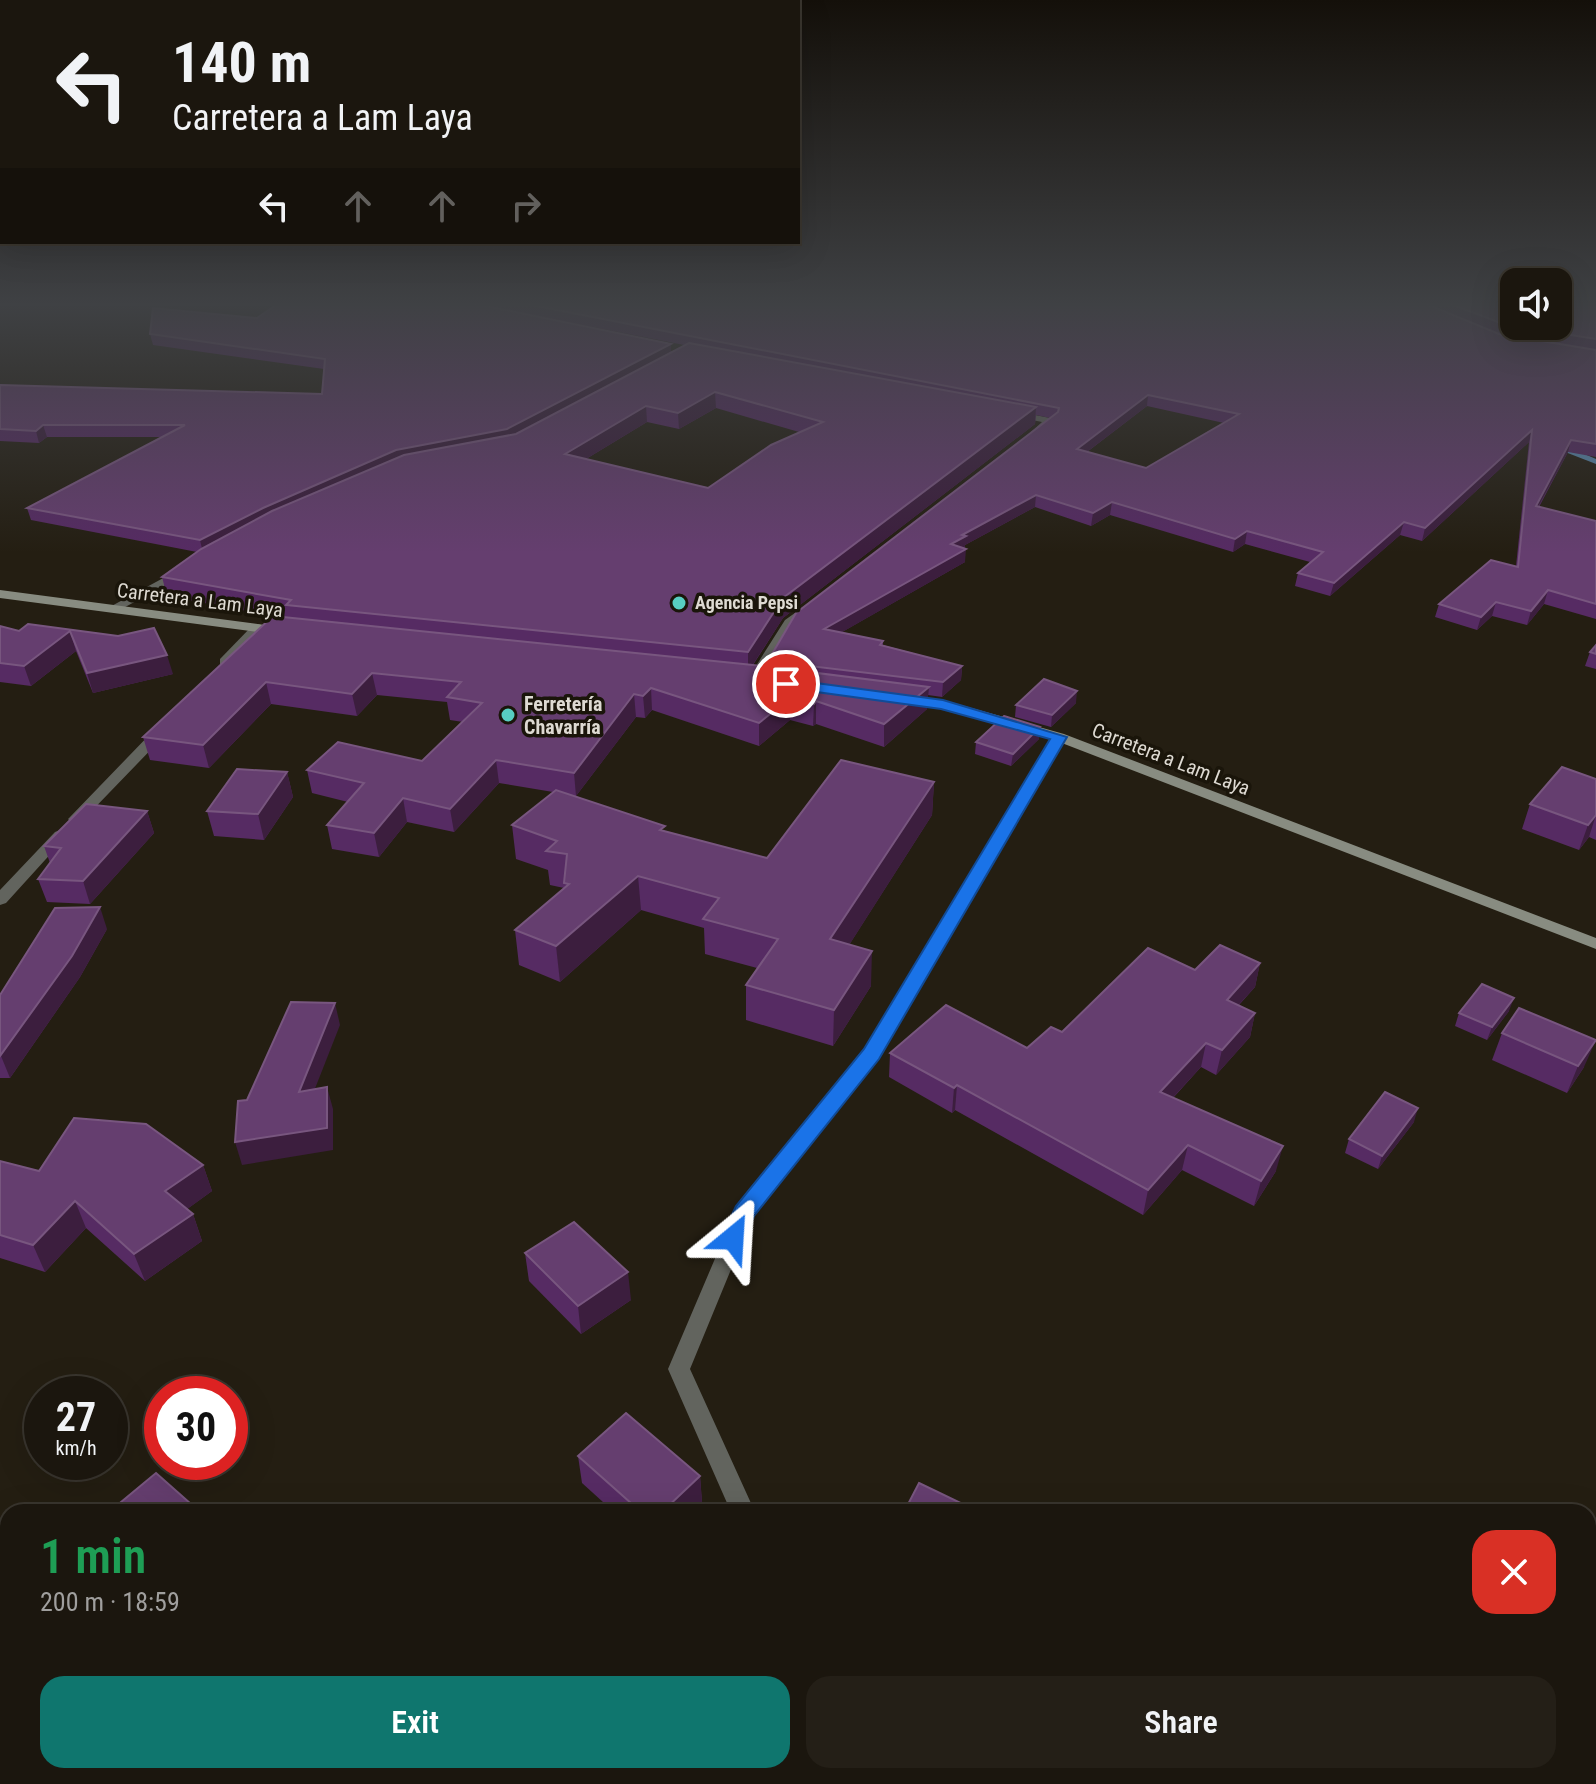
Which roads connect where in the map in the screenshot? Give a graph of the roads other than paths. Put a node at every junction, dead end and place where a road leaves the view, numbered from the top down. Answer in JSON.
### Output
{"nodes":[{"id":1,"x":1005,"y":412,"type":"edge"},
{"id":2,"x":1025,"y":440,"type":"edge"},
{"id":3,"x":191,"y":567,"type":"edge"},
{"id":4,"x":0,"y":594,"type":"edge"},
{"id":5,"x":814,"y":604,"type":"edge"},
{"id":6,"x":112,"y":609,"type":"junction"},
{"id":7,"x":257,"y":628,"type":"junction"},
{"id":8,"x":288,"y":632,"type":"edge"},
{"id":9,"x":213,"y":675,"type":"edge"},
{"id":10,"x":748,"y":679,"type":"joint"},
{"id":11,"x":770,"y":682,"type":"edge"},
{"id":12,"x":896,"y":698,"type":"edge"},
{"id":13,"x":167,"y":725,"type":"edge"},
{"id":14,"x":1059,"y":737,"type":"junction"},
{"id":15,"x":0,"y":900,"type":"edge"},
{"id":16,"x":1596,"y":944,"type":"edge"},
{"id":17,"x":739,"y":1504,"type":"edge"}],
"edges":[{"from":1,"to":2,"type":"street"},
{"from":3,"to":6,"type":"street"},
{"from":4,"to":6,"type":"main road","name":"Carretera a Lam Laya"},
{"from":5,"to":10,"type":"street"},
{"from":6,"to":7,"type":"main road","name":"Carretera a Lam Laya"},
{"from":7,"to":8,"type":"main road","name":"Carretera a Lam Laya"},
{"from":7,"to":9,"type":"street"},
{"from":10,"to":11,"type":"main road"},
{"from":12,"to":14,"type":"main road","name":"Carretera a Lam Laya"},
{"from":13,"to":15,"type":"street"},
{"from":14,"to":16,"type":"main road","name":"Carretera a Lam Laya"},
{"from":14,"to":17,"type":"street"}]}
